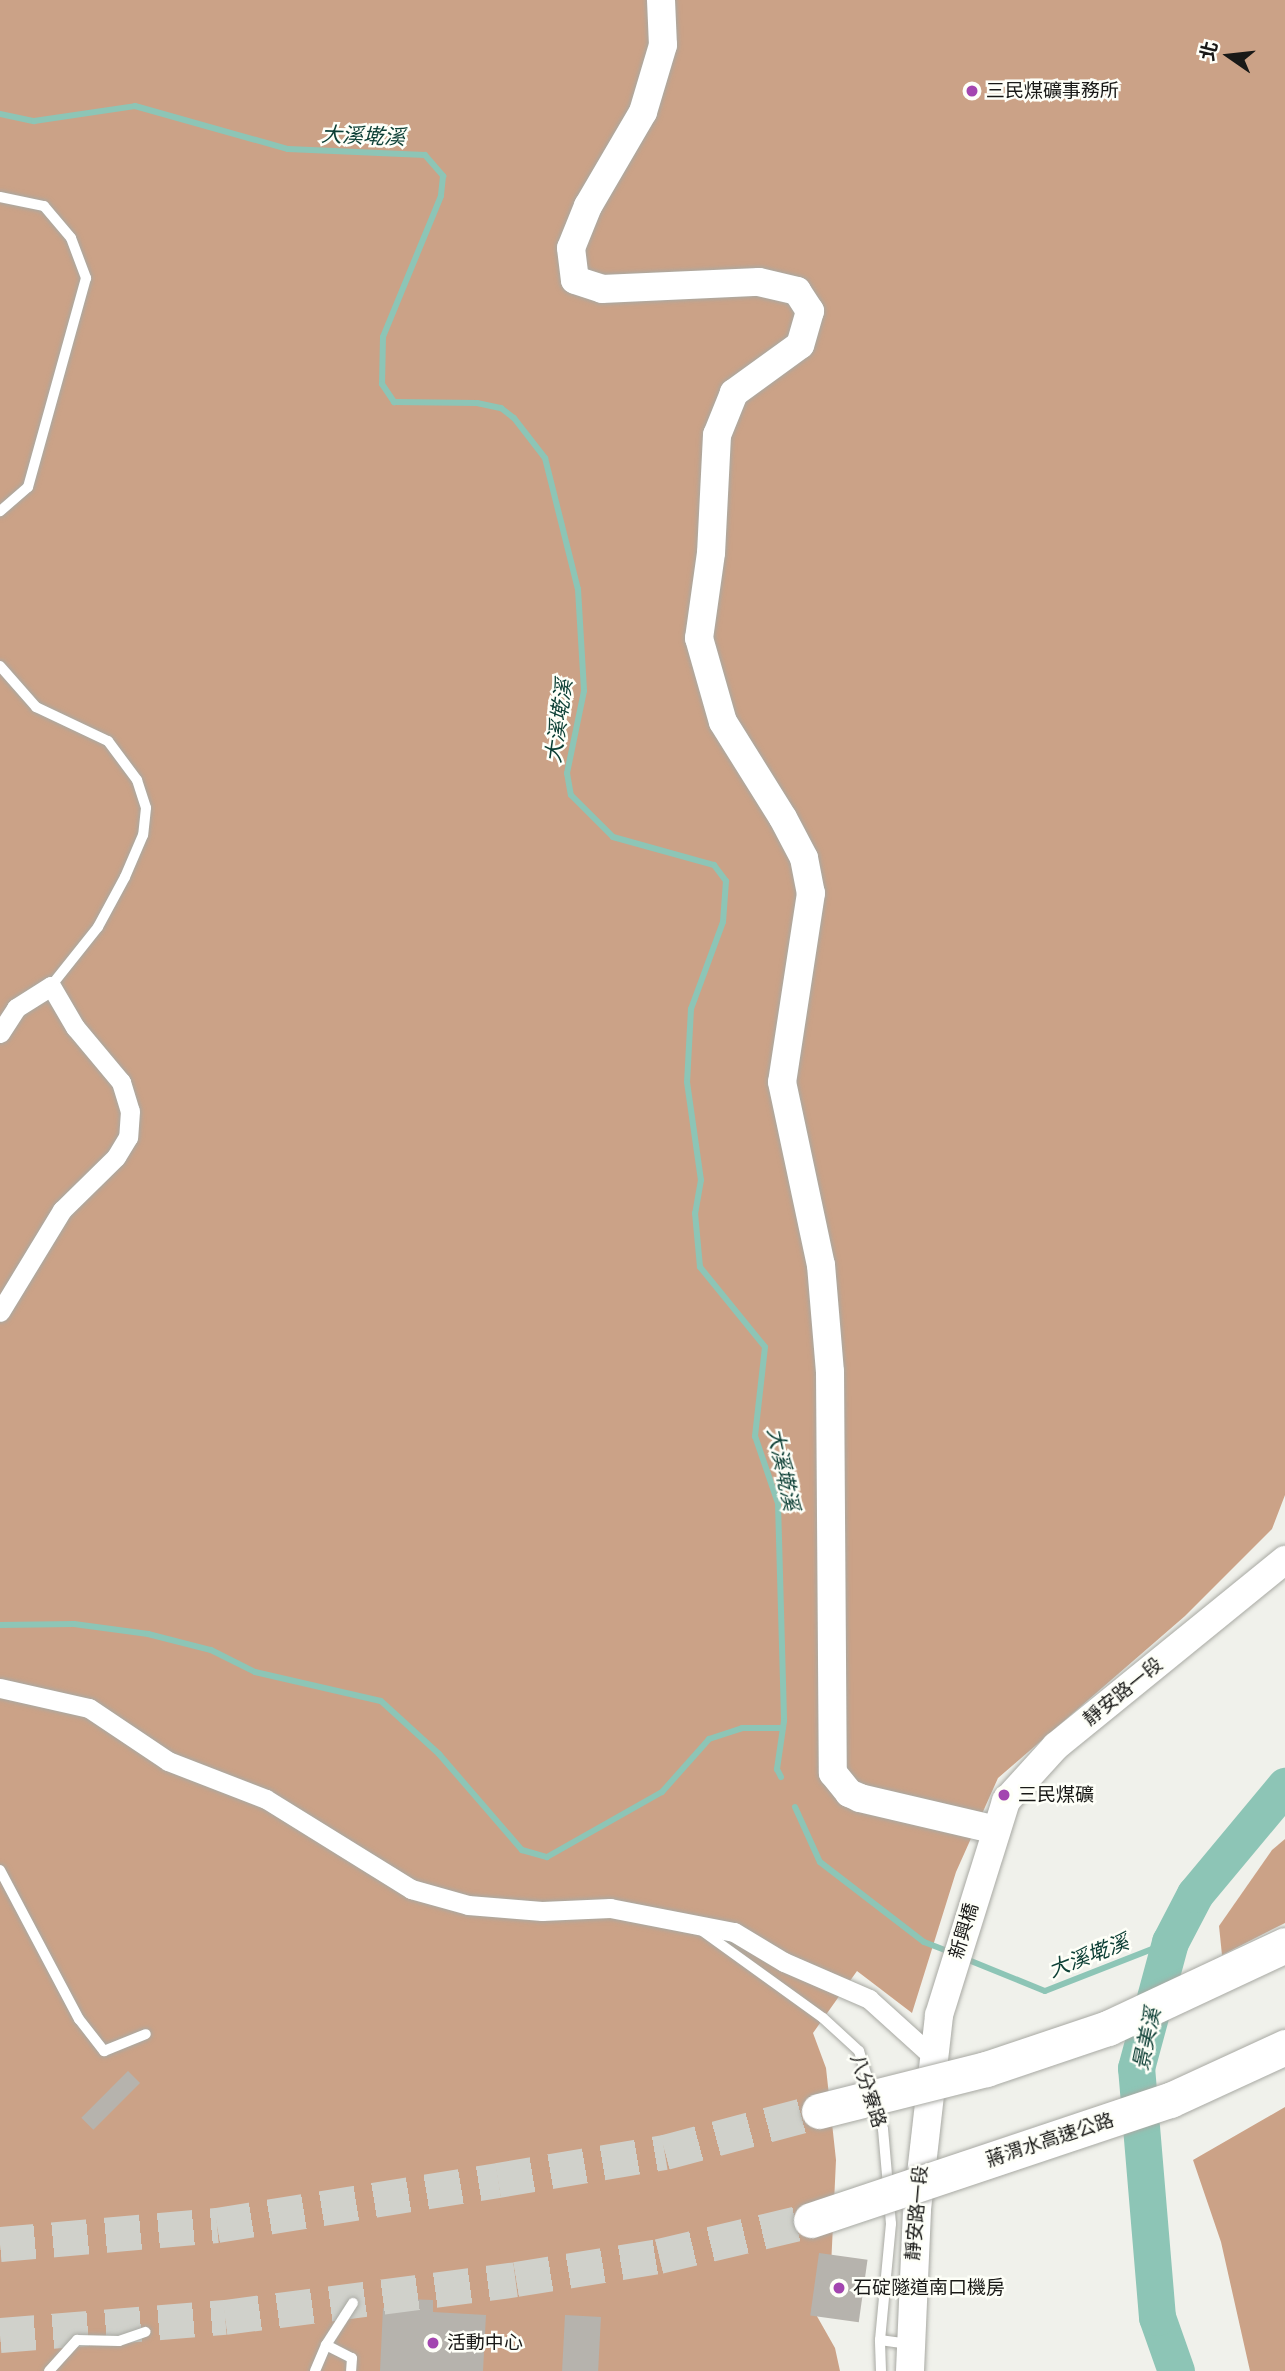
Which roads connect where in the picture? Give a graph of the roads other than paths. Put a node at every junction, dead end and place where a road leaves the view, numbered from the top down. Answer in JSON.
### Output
{"nodes":[{"id":1,"x":661,"y":0,"type":"edge"},
{"id":2,"x":0,"y":197,"type":"edge"},
{"id":3,"x":0,"y":511,"type":"edge"},
{"id":4,"x":0,"y":666,"type":"edge"},
{"id":5,"x":51,"y":986,"type":"junction"},
{"id":6,"x":0,"y":1033,"type":"edge"},
{"id":7,"x":3,"y":1305,"type":"edge"},
{"id":8,"x":1285,"y":1560,"type":"edge"},
{"id":9,"x":0,"y":1688,"type":"edge"},
{"id":10,"x":993,"y":1838,"type":"junction"},
{"id":11,"x":0,"y":1870,"type":"edge"},
{"id":12,"x":690,"y":1921,"type":"junction"},
{"id":13,"x":1285,"y":1945,"type":"edge"},
{"id":14,"x":939,"y":2015,"type":"joint"},
{"id":15,"x":146,"y":2034,"type":"dead end"},
{"id":16,"x":1285,"y":2047,"type":"edge"},
{"id":17,"x":932,"y":2056,"type":"junction"},
{"id":18,"x":819,"y":2111,"type":"tunnel mouth"},
{"id":19,"x":811,"y":2220,"type":"tunnel mouth"},
{"id":20,"x":353,"y":2303,"type":"dead end"},
{"id":21,"x":145,"y":2332,"type":"dead end"},
{"id":22,"x":880,"y":2340,"type":"junction"},
{"id":23,"x":326,"y":2345,"type":"junction"},
{"id":24,"x":910,"y":2358,"type":"edge"},
{"id":25,"x":49,"y":2371,"type":"edge"},
{"id":26,"x":315,"y":2371,"type":"edge"},
{"id":27,"x":351,"y":2371,"type":"edge"},
{"id":28,"x":881,"y":2371,"type":"edge"}],
"edges":[{"from":1,"to":10,"type":"street"},
{"from":2,"to":3,"type":"lane"},
{"from":4,"to":5,"type":"lane"},
{"from":5,"to":6,"type":"street"},
{"from":5,"to":7,"type":"street"},
{"from":8,"to":10,"type":"street","name":"靜安路一段"},
{"from":9,"to":12,"type":"street"},
{"from":10,"to":14,"type":"street","name":"新興橋"},
{"from":11,"to":15,"type":"lane"},
{"from":12,"to":17,"type":"street"},
{"from":12,"to":22,"type":"lane","name":"八分寮路"},
{"from":13,"to":18,"type":"highway","bridge":true},
{"from":14,"to":17,"type":"street","name":"靜安路一段"},
{"from":16,"to":19,"type":"highway","name":"蔣渭水高速公路","bridge":true},
{"from":17,"to":24,"type":"street","name":"靜安路一段"},
{"from":20,"to":23,"type":"lane"},
{"from":21,"to":25,"type":"lane"},
{"from":22,"to":24,"type":"lane"},
{"from":22,"to":28,"type":"lane","name":"八分寮路"},
{"from":23,"to":26,"type":"lane"},
{"from":23,"to":27,"type":"lane"}]}
